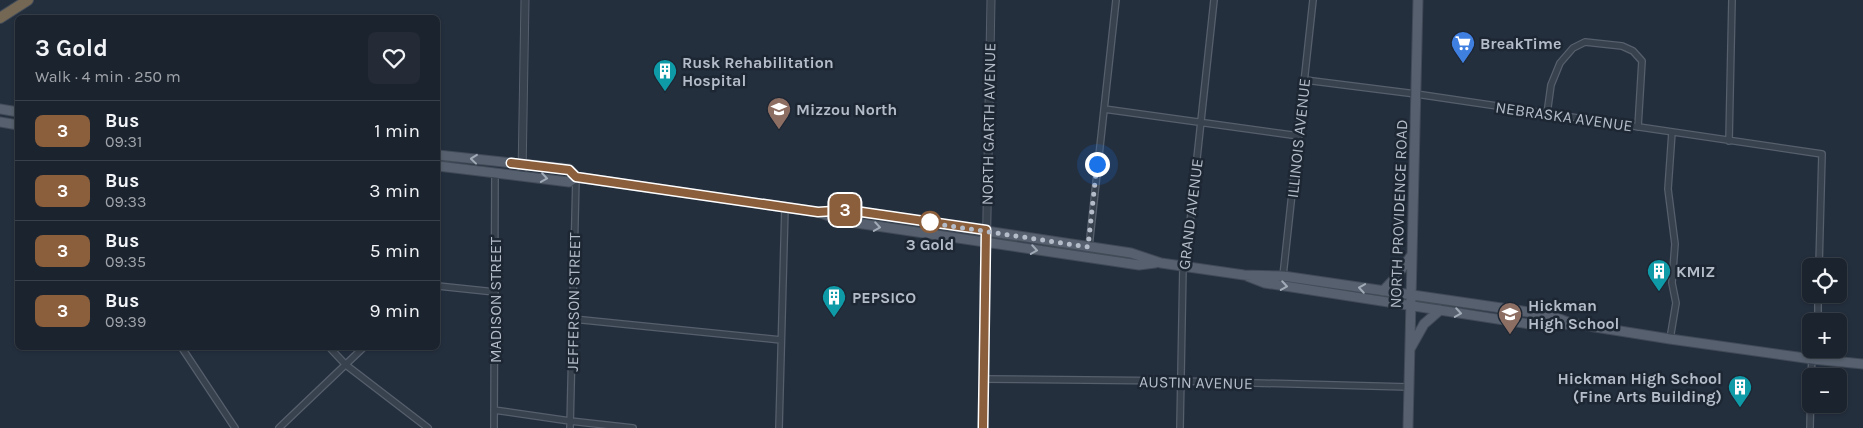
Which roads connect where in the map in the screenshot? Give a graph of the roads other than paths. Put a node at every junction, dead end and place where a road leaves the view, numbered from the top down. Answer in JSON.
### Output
{"nodes":[{"id":1,"x":28,"y":0,"type":"edge"},
{"id":2,"x":526,"y":0,"type":"edge"},
{"id":3,"x":991,"y":0,"type":"edge"},
{"id":4,"x":1116,"y":0,"type":"edge"},
{"id":5,"x":1214,"y":0,"type":"edge"},
{"id":6,"x":1313,"y":0,"type":"edge"},
{"id":7,"x":1418,"y":0,"type":"edge"},
{"id":8,"x":1732,"y":0,"type":"edge"},
{"id":9,"x":0,"y":18,"type":"edge"},
{"id":10,"x":1305,"y":80,"type":"junction"},
{"id":11,"x":1416,"y":94,"type":"junction"},
{"id":12,"x":0,"y":109,"type":"edge"},
{"id":13,"x":1104,"y":109,"type":"junction"},
{"id":14,"x":15,"y":112,"type":"edge"},
{"id":15,"x":1547,"y":114,"type":"junction"},
{"id":16,"x":0,"y":122,"type":"edge"},
{"id":17,"x":1201,"y":122,"type":"junction"},
{"id":18,"x":15,"y":124,"type":"edge"},
{"id":19,"x":1638,"y":127,"type":"junction"},
{"id":20,"x":1672,"y":132,"type":"junction"},
{"id":21,"x":1299,"y":136,"type":"junction"},
{"id":22,"x":1729,"y":141,"type":"junction"},
{"id":23,"x":440,"y":155,"type":"edge"},
{"id":24,"x":523,"y":164,"type":"junction"},
{"id":25,"x":440,"y":166,"type":"edge"},
{"id":26,"x":495,"y":172,"type":"junction"},
{"id":27,"x":522,"y":175,"type":"junction"},
{"id":28,"x":576,"y":177,"type":"junction"},
{"id":29,"x":785,"y":207,"type":"junction"},
{"id":30,"x":818,"y":212,"type":"junction"},
{"id":31,"x":986,"y":230,"type":"junction"},
{"id":32,"x":985,"y":243,"type":"junction"},
{"id":33,"x":1088,"y":247,"type":"junction"},
{"id":34,"x":1411,"y":256,"type":"junction"},
{"id":35,"x":1819,"y":258,"type":"edge"},
{"id":36,"x":1158,"y":263,"type":"junction"},
{"id":37,"x":1183,"y":266,"type":"junction"},
{"id":38,"x":1244,"y":275,"type":"junction"},
{"id":39,"x":1283,"y":276,"type":"junction"},
{"id":40,"x":440,"y":286,"type":"edge"},
{"id":41,"x":1383,"y":291,"type":"junction"},
{"id":42,"x":495,"y":292,"type":"junction"},
{"id":43,"x":1410,"y":295,"type":"junction"},
{"id":44,"x":1410,"y":305,"type":"junction"},
{"id":45,"x":1440,"y":310,"type":"junction"},
{"id":46,"x":573,"y":318,"type":"junction"},
{"id":47,"x":1570,"y":324,"type":"junction"},
{"id":48,"x":1670,"y":339,"type":"junction"},
{"id":49,"x":781,"y":340,"type":"junction"},
{"id":50,"x":1410,"y":349,"type":"junction"},
{"id":51,"x":183,"y":350,"type":"edge"},
{"id":52,"x":332,"y":350,"type":"edge"},
{"id":53,"x":362,"y":350,"type":"edge"},
{"id":54,"x":1814,"y":359,"type":"junction"},
{"id":55,"x":1863,"y":364,"type":"edge"},
{"id":56,"x":346,"y":365,"type":"junction"},
{"id":57,"x":1813,"y":368,"type":"edge"},
{"id":58,"x":984,"y":379,"type":"junction"},
{"id":59,"x":1180,"y":381,"type":"junction"},
{"id":60,"x":1409,"y":387,"type":"junction"},
{"id":61,"x":494,"y":410,"type":"junction"},
{"id":62,"x":1810,"y":413,"type":"edge"},
{"id":63,"x":570,"y":425,"type":"edge"},
{"id":64,"x":235,"y":428,"type":"edge"},
{"id":65,"x":279,"y":428,"type":"edge"},
{"id":66,"x":428,"y":428,"type":"edge"},
{"id":67,"x":494,"y":428,"type":"edge"},
{"id":68,"x":633,"y":428,"type":"edge"},
{"id":69,"x":779,"y":428,"type":"edge"},
{"id":70,"x":983,"y":428,"type":"edge"},
{"id":71,"x":1180,"y":428,"type":"edge"},
{"id":72,"x":1408,"y":428,"type":"edge"},
{"id":73,"x":1810,"y":428,"type":"edge"}],
"edges":[{"from":1,"to":9,"type":"highway"},
{"from":2,"to":24,"type":"street"},
{"from":3,"to":31,"type":"street","name":"NORTH GARTH AVENUE"},
{"from":4,"to":13,"type":"street"},
{"from":5,"to":17,"type":"street","name":"GRAND AVENUE"},
{"from":6,"to":10,"type":"street","name":"ILLINOIS AVENUE"},
{"from":7,"to":11,"type":"main road","name":"NORTH PROVIDENCE ROAD"},
{"from":8,"to":22,"type":"street"},
{"from":10,"to":11,"type":"street","name":"NEBRASKA AVENUE"},
{"from":10,"to":21,"type":"street","name":"ILLINOIS AVENUE"},
{"from":11,"to":15,"type":"street","name":"NEBRASKA AVENUE"},
{"from":11,"to":34,"type":"main road","name":"NORTH PROVIDENCE ROAD"},
{"from":12,"to":14,"type":"main road"},
{"from":13,"to":17,"type":"street"},
{"from":13,"to":33,"type":"street"},
{"from":15,"to":19,"type":"street","name":"NEBRASKA AVENUE"},
{"from":15,"to":19,"type":"street"},
{"from":16,"to":18,"type":"main road"},
{"from":17,"to":21,"type":"street"},
{"from":17,"to":37,"type":"street","name":"GRAND AVENUE"},
{"from":19,"to":20,"type":"street","name":"NEBRASKA AVENUE"},
{"from":20,"to":22,"type":"street","name":"NEBRASKA AVENUE"},
{"from":20,"to":48,"type":"street"},
{"from":21,"to":39,"type":"street","name":"ILLINOIS AVENUE"},
{"from":22,"to":35,"type":"street","name":"NEBRASKA AVENUE"},
{"from":24,"to":23,"type":"main road","one_way":true},
{"from":24,"to":27,"type":"street"},
{"from":24,"to":28,"type":"main road"},
{"from":25,"to":26,"type":"main road"},
{"from":26,"to":27,"type":"main road"},
{"from":26,"to":42,"type":"street","name":"MADISON STREET"},
{"from":27,"to":28,"type":"main road","one_way":true},
{"from":28,"to":29,"type":"main road"},
{"from":28,"to":46,"type":"street","name":"JEFFERSON STREET"},
{"from":29,"to":30,"type":"main road"},
{"from":29,"to":49,"type":"street"},
{"from":30,"to":31,"type":"main road"},
{"from":30,"to":32,"type":"main road","one_way":true},
{"from":31,"to":32,"type":"street","name":"NORTH GARTH AVENUE"},
{"from":31,"to":33,"type":"main road"},
{"from":32,"to":36,"type":"main road","one_way":true},
{"from":32,"to":58,"type":"street","name":"NORTH GARTH AVENUE"},
{"from":33,"to":36,"type":"main road"},
{"from":34,"to":41,"type":"main road"},
{"from":34,"to":43,"type":"main road","name":"NORTH PROVIDENCE ROAD"},
{"from":36,"to":37,"type":"main road"},
{"from":37,"to":38,"type":"main road"},
{"from":37,"to":59,"type":"street","name":"GRAND AVENUE"},
{"from":38,"to":39,"type":"main road"},
{"from":38,"to":44,"type":"main road","one_way":true},
{"from":41,"to":39,"type":"main road","one_way":true},
{"from":40,"to":42,"type":"street"},
{"from":41,"to":43,"type":"main road"},
{"from":42,"to":61,"type":"street","name":"MADISON STREET"},
{"from":43,"to":44,"type":"main road","name":"NORTH PROVIDENCE ROAD"},
{"from":43,"to":47,"type":"main road"},
{"from":44,"to":45,"type":"main road"},
{"from":44,"to":50,"type":"main road","name":"NORTH PROVIDENCE ROAD"},
{"from":45,"to":47,"type":"main road","one_way":true},
{"from":45,"to":50,"type":"main road"},
{"from":46,"to":49,"type":"street"},
{"from":46,"to":63,"type":"street","name":"JEFFERSON STREET"},
{"from":47,"to":48,"type":"main road"},
{"from":48,"to":54,"type":"main road"},
{"from":49,"to":69,"type":"street"},
{"from":50,"to":60,"type":"main road","name":"NORTH PROVIDENCE ROAD"},
{"from":51,"to":64,"type":"street"},
{"from":52,"to":56,"type":"street"},
{"from":53,"to":56,"type":"street"},
{"from":54,"to":55,"type":"main road"},
{"from":54,"to":57,"type":"street"},
{"from":56,"to":65,"type":"street"},
{"from":56,"to":66,"type":"street"},
{"from":58,"to":59,"type":"street","name":"AUSTIN AVENUE"},
{"from":58,"to":70,"type":"street","name":"NORTH GARTH AVENUE"},
{"from":59,"to":60,"type":"street","name":"AUSTIN AVENUE"},
{"from":59,"to":71,"type":"street","name":"GRAND AVENUE"},
{"from":60,"to":72,"type":"main road","name":"NORTH PROVIDENCE ROAD"},
{"from":61,"to":63,"type":"street"},
{"from":61,"to":67,"type":"street","name":"MADISON STREET"},
{"from":62,"to":73,"type":"street"},
{"from":63,"to":68,"type":"street"}]}
